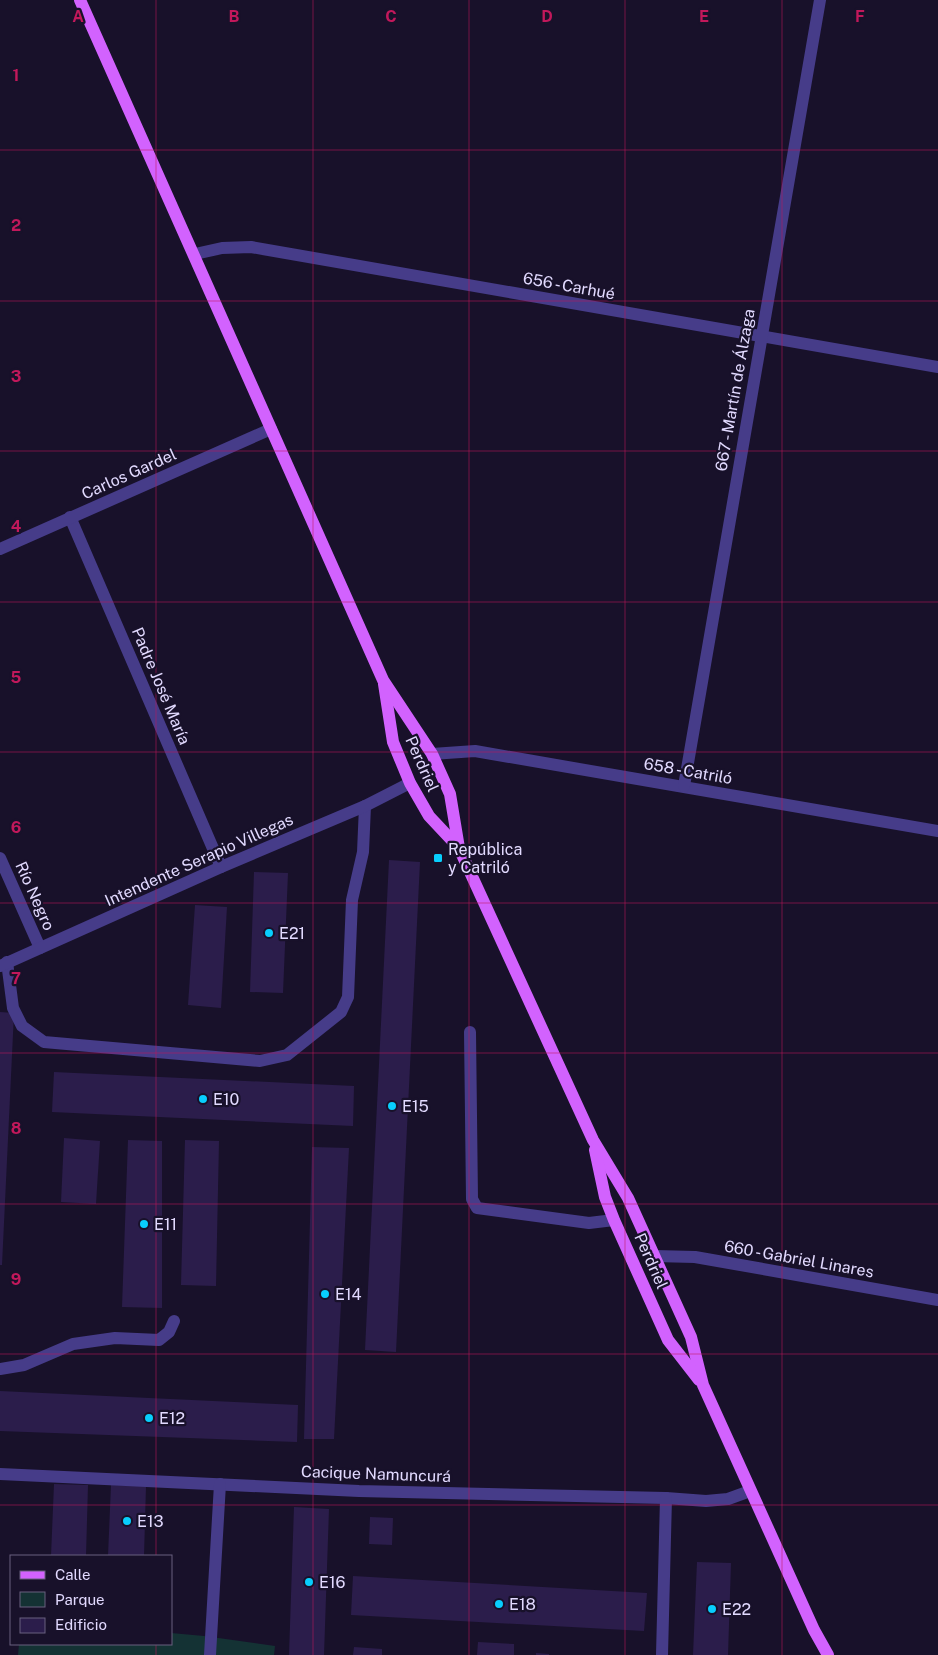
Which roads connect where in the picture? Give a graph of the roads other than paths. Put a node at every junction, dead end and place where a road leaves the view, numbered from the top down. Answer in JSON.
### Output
{"nodes":[{"id":1,"x":80,"y":0,"type":"edge"},
{"id":2,"x":820,"y":0,"type":"edge"},
{"id":3,"x":195,"y":254,"type":"junction"},
{"id":4,"x":761,"y":336,"type":"junction"},
{"id":5,"x":938,"y":367,"type":"edge"},
{"id":6,"x":271,"y":429,"type":"junction"},
{"id":7,"x":70,"y":517,"type":"junction"},
{"id":8,"x":0,"y":549,"type":"edge"},
{"id":9,"x":383,"y":680,"type":"junction"},
{"id":10,"x":432,"y":754,"type":"junction"},
{"id":11,"x":410,"y":783,"type":"junction"},
{"id":12,"x":684,"y":786,"type":"junction"},
{"id":13,"x":365,"y":806,"type":"junction"},
{"id":14,"x":938,"y":832,"type":"edge"},
{"id":15,"x":459,"y":848,"type":"junction"},
{"id":16,"x":0,"y":858,"type":"edge"},
{"id":17,"x":221,"y":867,"type":"junction"},
{"id":18,"x":40,"y":948,"type":"junction"},
{"id":19,"x":4,"y":964,"type":"edge"},
{"id":20,"x":470,"y":1032,"type":"dead end"},
{"id":21,"x":593,"y":1140,"type":"junction"},
{"id":22,"x":614,"y":1220,"type":"junction"},
{"id":23,"x":654,"y":1256,"type":"junction"},
{"id":24,"x":938,"y":1300,"type":"edge"},
{"id":25,"x":174,"y":1321,"type":"dead end"},
{"id":26,"x":0,"y":1369,"type":"edge"},
{"id":27,"x":703,"y":1385,"type":"junction"},
{"id":28,"x":0,"y":1474,"type":"edge"},
{"id":29,"x":220,"y":1484,"type":"junction"},
{"id":30,"x":750,"y":1491,"type":"junction"},
{"id":31,"x":666,"y":1498,"type":"junction"},
{"id":32,"x":814,"y":1630,"type":"junction"},
{"id":33,"x":210,"y":1655,"type":"edge"},
{"id":34,"x":662,"y":1655,"type":"edge"},
{"id":35,"x":819,"y":1655,"type":"edge"},
{"id":36,"x":828,"y":1655,"type":"edge"}],
"edges":[{"from":1,"to":3,"type":"main road"},
{"from":2,"to":4,"type":"street","name":"667 - Martín de Álzaga"},
{"from":3,"to":4,"type":"street","name":"656 - Carhué"},
{"from":3,"to":6,"type":"main road"},
{"from":4,"to":5,"type":"street","name":"656 - Carhué"},
{"from":4,"to":12,"type":"street","name":"667 - Martín de Álzaga"},
{"from":6,"to":7,"type":"street","name":"Carlos Gardel"},
{"from":6,"to":9,"type":"main road"},
{"from":7,"to":8,"type":"street","name":"Carlos Gardel"},
{"from":7,"to":17,"type":"street","name":"Padre José María"},
{"from":9,"to":10,"type":"main road"},
{"from":9,"to":11,"type":"main road","name":"Perdriel"},
{"from":10,"to":12,"type":"street","name":"658 - Catriló"},
{"from":10,"to":15,"type":"main road"},
{"from":11,"to":13,"type":"street","name":"Intendente Serapio Villegas"},
{"from":11,"to":15,"type":"main road","name":"Perdriel"},
{"from":12,"to":14,"type":"street","name":"658 - Catriló"},
{"from":13,"to":17,"type":"street","name":"Intendente Serapio Villegas"},
{"from":13,"to":19,"type":"street"},
{"from":15,"to":21,"type":"main road"},
{"from":16,"to":18,"type":"street","name":"Río Negro"},
{"from":17,"to":18,"type":"street","name":"Intendente Serapio Villegas"},
{"from":18,"to":19,"type":"street","name":"Intendente Serapio Villegas"},
{"from":20,"to":22,"type":"street"},
{"from":21,"to":22,"type":"main road","name":"Perdriel"},
{"from":21,"to":23,"type":"main road"},
{"from":22,"to":27,"type":"main road","name":"Perdriel"},
{"from":23,"to":24,"type":"street","name":"660 - Gabriel Linares"},
{"from":23,"to":27,"type":"main road"},
{"from":25,"to":26,"type":"street"},
{"from":27,"to":30,"type":"main road"},
{"from":28,"to":29,"type":"street","name":"Cacique Namuncurá"},
{"from":29,"to":31,"type":"street","name":"Cacique Namuncurá"},
{"from":29,"to":33,"type":"street"},
{"from":30,"to":31,"type":"street","name":"Cacique Namuncurá"},
{"from":30,"to":32,"type":"main road"},
{"from":31,"to":34,"type":"street"},
{"from":32,"to":35,"type":"main road"},
{"from":32,"to":36,"type":"main road"}]}
